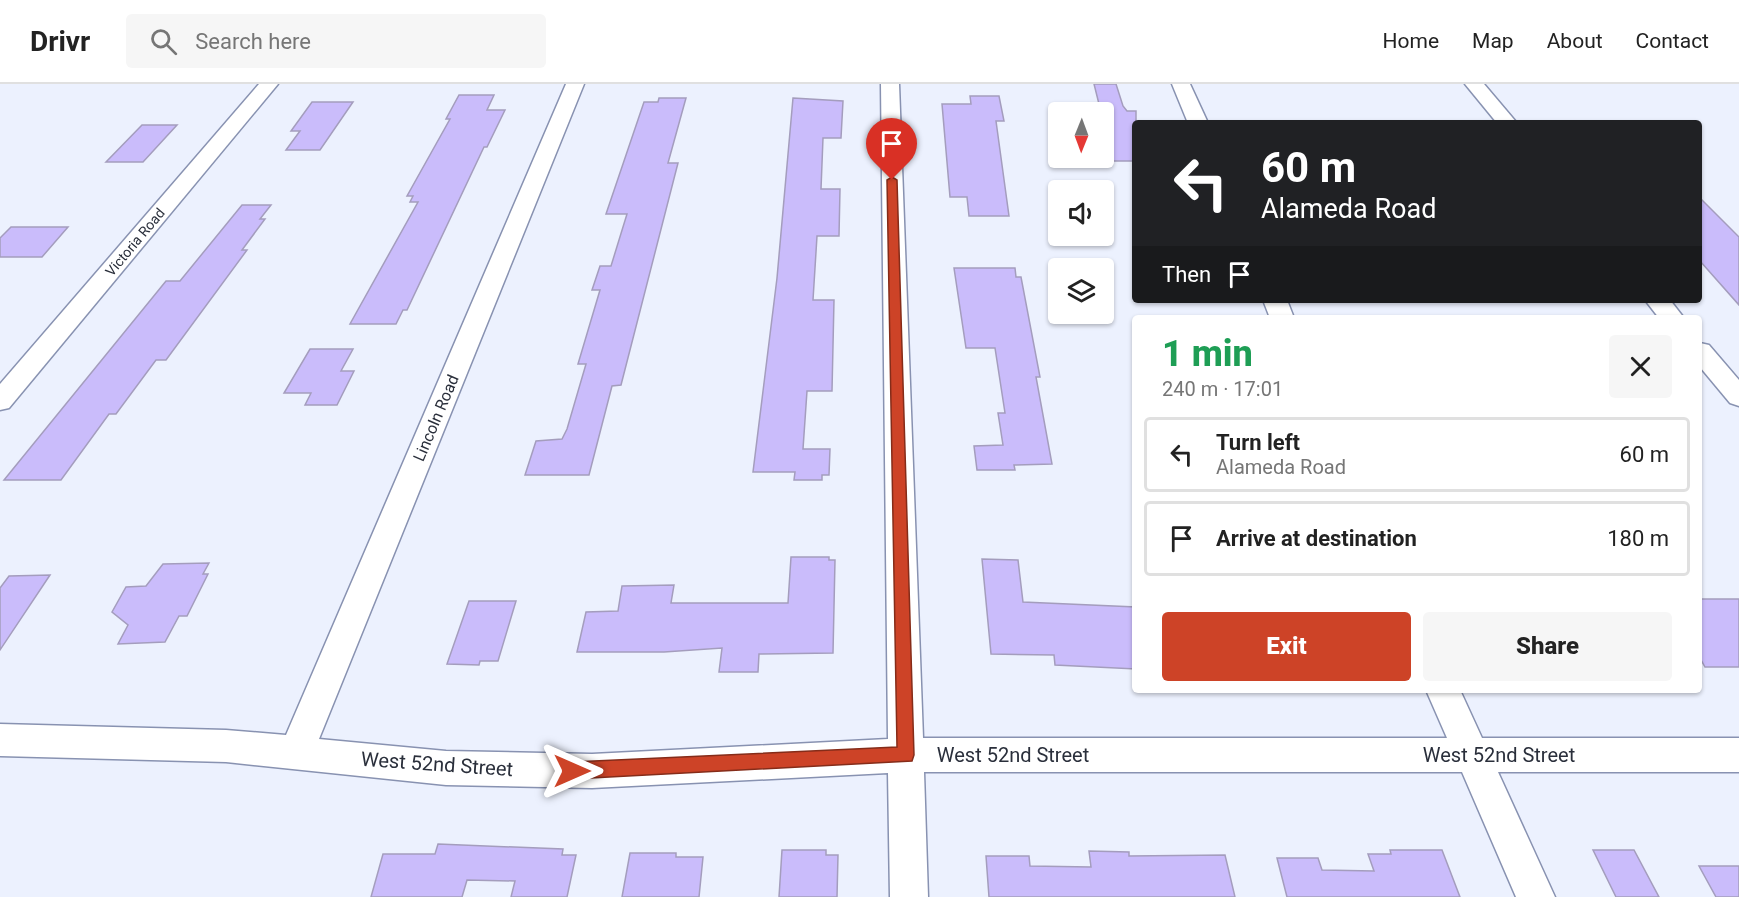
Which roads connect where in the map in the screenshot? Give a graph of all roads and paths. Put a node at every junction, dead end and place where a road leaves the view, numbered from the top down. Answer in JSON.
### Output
{"nodes":[{"id":1,"x":269,"y":84,"type":"edge"},
{"id":2,"x":575,"y":84,"type":"edge"},
{"id":3,"x":890,"y":84,"type":"edge"},
{"id":4,"x":1181,"y":84,"type":"edge"},
{"id":5,"x":1474,"y":84,"type":"edge"},
{"id":6,"x":1197,"y":120,"type":"edge"},
{"id":7,"x":1504,"y":120,"type":"edge"},
{"id":8,"x":1660,"y":303,"type":"edge"},
{"id":9,"x":1670,"y":315,"type":"edge"},
{"id":10,"x":1702,"y":353,"type":"edge"},
{"id":11,"x":1739,"y":397,"type":"edge"},
{"id":12,"x":0,"y":401,"type":"edge"},
{"id":13,"x":1444,"y":693,"type":"edge"},
{"id":14,"x":0,"y":740,"type":"edge"},
{"id":15,"x":296,"y":752,"type":"junction"},
{"id":16,"x":1739,"y":754,"type":"edge"},
{"id":17,"x":906,"y":755,"type":"junction"},
{"id":18,"x":1474,"y":756,"type":"junction"},
{"id":19,"x":909,"y":897,"type":"edge"},
{"id":20,"x":1536,"y":897,"type":"edge"}],
"edges":[{"from":1,"to":12,"type":"street","name":"Victoria Road"},
{"from":2,"to":15,"type":"street","name":"Lincoln Road"},
{"from":3,"to":17,"type":"street"},
{"from":4,"to":6,"type":"street"},
{"from":5,"to":7,"type":"street"},
{"from":8,"to":9,"type":"street"},
{"from":10,"to":11,"type":"street"},
{"from":13,"to":18,"type":"street"},
{"from":14,"to":15,"type":"street","name":"West 52nd Street"},
{"from":15,"to":17,"type":"street","name":"West 52nd Street"},
{"from":16,"to":18,"type":"street","name":"West 52nd Street"},
{"from":17,"to":18,"type":"street","name":"West 52nd Street"},
{"from":17,"to":19,"type":"street"},
{"from":18,"to":20,"type":"street"}]}
